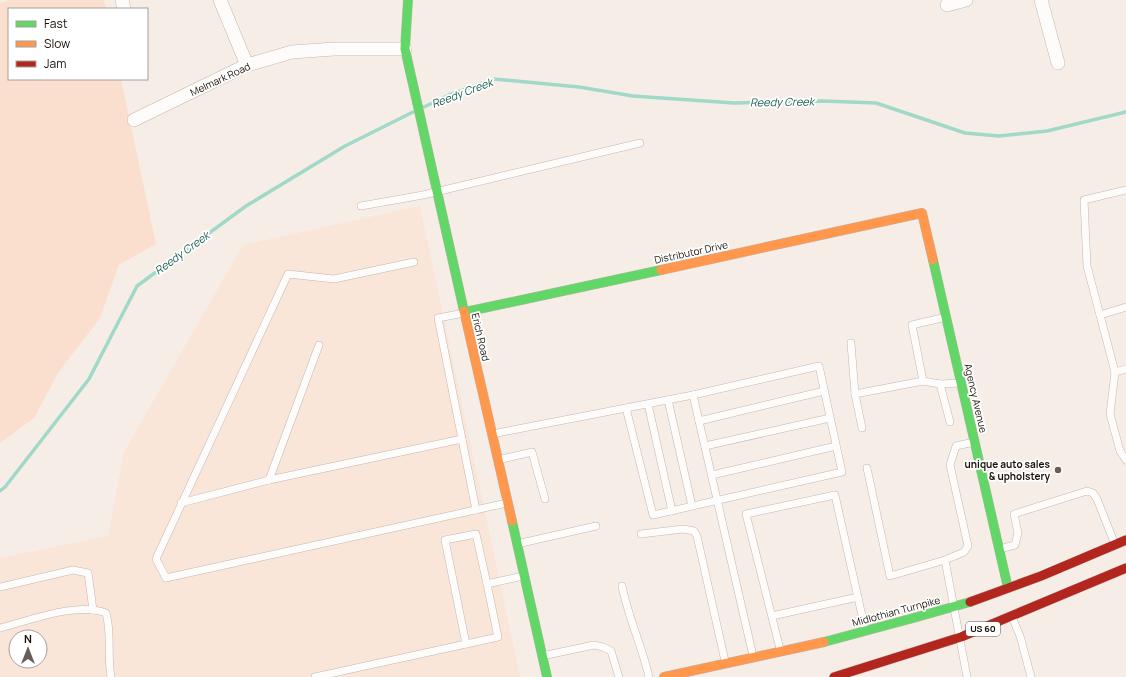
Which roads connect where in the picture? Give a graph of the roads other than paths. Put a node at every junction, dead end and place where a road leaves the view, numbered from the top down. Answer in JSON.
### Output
{"nodes":[{"id":1,"x":220,"y":0,"type":"edge"},
{"id":2,"x":408,"y":0,"type":"edge"},
{"id":3,"x":966,"y":0,"type":"edge"},
{"id":4,"x":1041,"y":0,"type":"edge"},
{"id":5,"x":947,"y":5,"type":"dead end"},
{"id":6,"x":405,"y":49,"type":"junction"},
{"id":7,"x":1058,"y":64,"type":"dead end"},
{"id":8,"x":247,"y":65,"type":"junction"},
{"id":9,"x":134,"y":120,"type":"dead end"},
{"id":10,"x":640,"y":143,"type":"dead end"},
{"id":11,"x":1126,"y":190,"type":"edge"},
{"id":12,"x":437,"y":192,"type":"junction"},
{"id":13,"x":361,"y":206,"type":"dead end"},
{"id":14,"x":922,"y":213,"type":"joint"},
{"id":15,"x":414,"y":262,"type":"dead end"},
{"id":16,"x":1126,"y":308,"type":"edge"},
{"id":17,"x":465,"y":312,"type":"junction"},
{"id":18,"x":1100,"y":315,"type":"junction"},
{"id":19,"x":946,"y":317,"type":"junction"},
{"id":20,"x":851,"y":343,"type":"dead end"},
{"id":21,"x":319,"y":345,"type":"dead end"},
{"id":22,"x":1126,"y":369,"type":"edge"},
{"id":23,"x":1115,"y":372,"type":"junction"},
{"id":24,"x":923,"y":381,"type":"junction"},
{"id":25,"x":961,"y":382,"type":"junction"},
{"id":26,"x":940,"y":384,"type":"junction"},
{"id":27,"x":824,"y":391,"type":"junction"},
{"id":28,"x":855,"y":394,"type":"junction"},
{"id":29,"x":693,"y":395,"type":"junction"},
{"id":30,"x":668,"y":400,"type":"junction"},
{"id":31,"x":648,"y":404,"type":"junction"},
{"id":32,"x":626,"y":408,"type":"junction"},
{"id":33,"x":830,"y":418,"type":"junction"},
{"id":34,"x":699,"y":421,"type":"junction"},
{"id":35,"x":950,"y":422,"type":"dead end"},
{"id":36,"x":862,"y":428,"type":"dead end"},
{"id":37,"x":492,"y":434,"type":"junction"},
{"id":38,"x":462,"y":439,"type":"junction"},
{"id":39,"x":974,"y":442,"type":"junction"},
{"id":40,"x":705,"y":446,"type":"junction"},
{"id":41,"x":836,"y":446,"type":"junction"},
{"id":42,"x":498,"y":460,"type":"junction"},
{"id":43,"x":1126,"y":460,"type":"edge"},
{"id":44,"x":867,"y":468,"type":"dead end"},
{"id":45,"x":712,"y":475,"type":"junction"},
{"id":46,"x":269,"y":480,"type":"junction"},
{"id":47,"x":545,"y":499,"type":"dead end"},
{"id":48,"x":718,"y":501,"type":"junction"},
{"id":49,"x":181,"y":502,"type":"junction"},
{"id":50,"x":508,"y":503,"type":"junction"},
{"id":51,"x":692,"y":506,"type":"junction"},
{"id":52,"x":476,"y":510,"type":"junction"},
{"id":53,"x":672,"y":511,"type":"junction"},
{"id":54,"x":596,"y":526,"type":"dead end"},
{"id":55,"x":641,"y":534,"type":"dead end"},
{"id":56,"x":1126,"y":540,"type":"edge"},
{"id":57,"x":517,"y":544,"type":"junction"},
{"id":58,"x":1115,"y":545,"type":"junction"},
{"id":59,"x":999,"y":549,"type":"junction"},
{"id":60,"x":945,"y":560,"type":"junction"},
{"id":61,"x":1126,"y":568,"type":"edge"},
{"id":62,"x":524,"y":576,"type":"junction"},
{"id":63,"x":487,"y":584,"type":"junction"},
{"id":64,"x":622,"y":586,"type":"dead end"},
{"id":65,"x":0,"y":587,"type":"edge"},
{"id":66,"x":1008,"y":588,"type":"junction"},
{"id":67,"x":858,"y":597,"type":"junction"},
{"id":68,"x":954,"y":607,"type":"junction"},
{"id":69,"x":93,"y":610,"type":"junction"},
{"id":70,"x":772,"y":616,"type":"junction"},
{"id":71,"x":1012,"y":617,"type":"junction"},
{"id":72,"x":0,"y":628,"type":"edge"},
{"id":73,"x":866,"y":631,"type":"junction"},
{"id":74,"x":961,"y":637,"type":"junction"},
{"id":75,"x":466,"y":644,"type":"junction"},
{"id":76,"x":781,"y":652,"type":"junction"},
{"id":77,"x":542,"y":656,"type":"junction"},
{"id":78,"x":753,"y":658,"type":"junction"},
{"id":79,"x":725,"y":664,"type":"junction"},
{"id":80,"x":111,"y":677,"type":"edge"},
{"id":81,"x":315,"y":677,"type":"edge"},
{"id":82,"x":546,"y":677,"type":"edge"},
{"id":83,"x":619,"y":677,"type":"edge"},
{"id":84,"x":649,"y":677,"type":"edge"},
{"id":85,"x":664,"y":677,"type":"edge"},
{"id":86,"x":834,"y":677,"type":"edge"},
{"id":87,"x":967,"y":677,"type":"edge"},
{"id":88,"x":1031,"y":677,"type":"edge"}],
"edges":[{"from":1,"to":8,"type":"street"},
{"from":2,"to":6,"type":"street","name":"Erich Road"},
{"from":3,"to":5,"type":"street"},
{"from":4,"to":7,"type":"street"},
{"from":6,"to":8,"type":"street","name":"Melmark Road"},
{"from":6,"to":12,"type":"street","name":"Erich Road"},
{"from":8,"to":9,"type":"street","name":"Melmark Road"},
{"from":10,"to":12,"type":"lane"},
{"from":11,"to":18,"type":"lane"},
{"from":12,"to":13,"type":"lane"},
{"from":12,"to":17,"type":"street","name":"Erich Road"},
{"from":14,"to":17,"type":"street","name":"Distributor Drive"},
{"from":14,"to":19,"type":"street","name":"Agency Avenue"},
{"from":15,"to":49,"type":"lane"},
{"from":16,"to":18,"type":"lane"},
{"from":17,"to":37,"type":"street","name":"Erich Road"},
{"from":17,"to":38,"type":"lane"},
{"from":18,"to":23,"type":"lane"},
{"from":19,"to":24,"type":"lane"},
{"from":19,"to":25,"type":"street","name":"Agency Avenue"},
{"from":20,"to":28,"type":"lane"},
{"from":21,"to":46,"type":"lane"},
{"from":22,"to":23,"type":"lane"},
{"from":23,"to":43,"type":"lane"},
{"from":24,"to":26,"type":"lane"},
{"from":24,"to":28,"type":"lane"},
{"from":25,"to":26,"type":"lane"},
{"from":25,"to":39,"type":"street","name":"Agency Avenue"},
{"from":26,"to":35,"type":"lane"},
{"from":27,"to":29,"type":"lane"},
{"from":27,"to":33,"type":"lane"},
{"from":27,"to":34,"type":"lane"},
{"from":28,"to":36,"type":"lane"},
{"from":29,"to":30,"type":"lane"},
{"from":29,"to":34,"type":"lane"},
{"from":30,"to":31,"type":"lane"},
{"from":30,"to":51,"type":"lane"},
{"from":31,"to":32,"type":"lane"},
{"from":31,"to":53,"type":"lane"},
{"from":32,"to":37,"type":"lane"},
{"from":32,"to":53,"type":"lane"},
{"from":33,"to":40,"type":"lane"},
{"from":33,"to":41,"type":"lane"},
{"from":34,"to":40,"type":"lane"},
{"from":37,"to":42,"type":"street","name":"Erich Road"},
{"from":38,"to":46,"type":"lane"},
{"from":38,"to":52,"type":"lane"},
{"from":39,"to":59,"type":"street","name":"Agency Avenue"},
{"from":39,"to":60,"type":"lane"},
{"from":40,"to":45,"type":"lane"},
{"from":41,"to":45,"type":"lane"},
{"from":41,"to":48,"type":"lane"},
{"from":42,"to":47,"type":"lane"},
{"from":42,"to":50,"type":"street","name":"Erich Road"},
{"from":44,"to":60,"type":"lane"},
{"from":45,"to":48,"type":"lane"},
{"from":46,"to":49,"type":"lane"},
{"from":48,"to":51,"type":"lane"},
{"from":48,"to":78,"type":"lane"},
{"from":49,"to":52,"type":"lane"},
{"from":50,"to":52,"type":"lane"},
{"from":50,"to":57,"type":"street","name":"Erich Road"},
{"from":51,"to":53,"type":"lane"},
{"from":54,"to":57,"type":"lane"},
{"from":55,"to":79,"type":"lane"},
{"from":56,"to":58,"type":"street","name":"Midlothian Turnpike"},
{"from":57,"to":62,"type":"street","name":"Erich Road"},
{"from":58,"to":59,"type":"lane"},
{"from":58,"to":66,"type":"street","name":"Midlothian Turnpike"},
{"from":59,"to":66,"type":"street","name":"Agency Avenue"},
{"from":60,"to":68,"type":"lane"},
{"from":61,"to":71,"type":"street","number":"US 60"},
{"from":62,"to":63,"type":"lane"},
{"from":62,"to":77,"type":"street","name":"Erich Road"},
{"from":63,"to":75,"type":"lane"},
{"from":63,"to":75,"type":"lane"},
{"from":64,"to":84,"type":"lane"},
{"from":65,"to":69,"type":"lane"},
{"from":66,"to":68,"type":"street","name":"Midlothian Turnpike"},
{"from":67,"to":70,"type":"lane"},
{"from":67,"to":70,"type":"lane"},
{"from":67,"to":73,"type":"lane"},
{"from":68,"to":73,"type":"street","name":"Midlothian Turnpike"},
{"from":68,"to":74,"type":"lane"},
{"from":69,"to":72,"type":"lane"},
{"from":69,"to":80,"type":"lane"},
{"from":70,"to":76,"type":"lane"},
{"from":71,"to":74,"type":"street","number":"US 60"},
{"from":71,"to":88,"type":"lane"},
{"from":73,"to":76,"type":"street","name":"Midlothian Turnpike"},
{"from":74,"to":86,"type":"street","number":"US 60"},
{"from":74,"to":87,"type":"lane"},
{"from":75,"to":81,"type":"lane"},
{"from":76,"to":78,"type":"street","name":"Midlothian Turnpike"},
{"from":77,"to":82,"type":"street","name":"Erich Road"},
{"from":77,"to":83,"type":"lane"},
{"from":78,"to":79,"type":"street","name":"Midlothian Turnpike"},
{"from":79,"to":85,"type":"street","name":"Midlothian Turnpike"}]}
